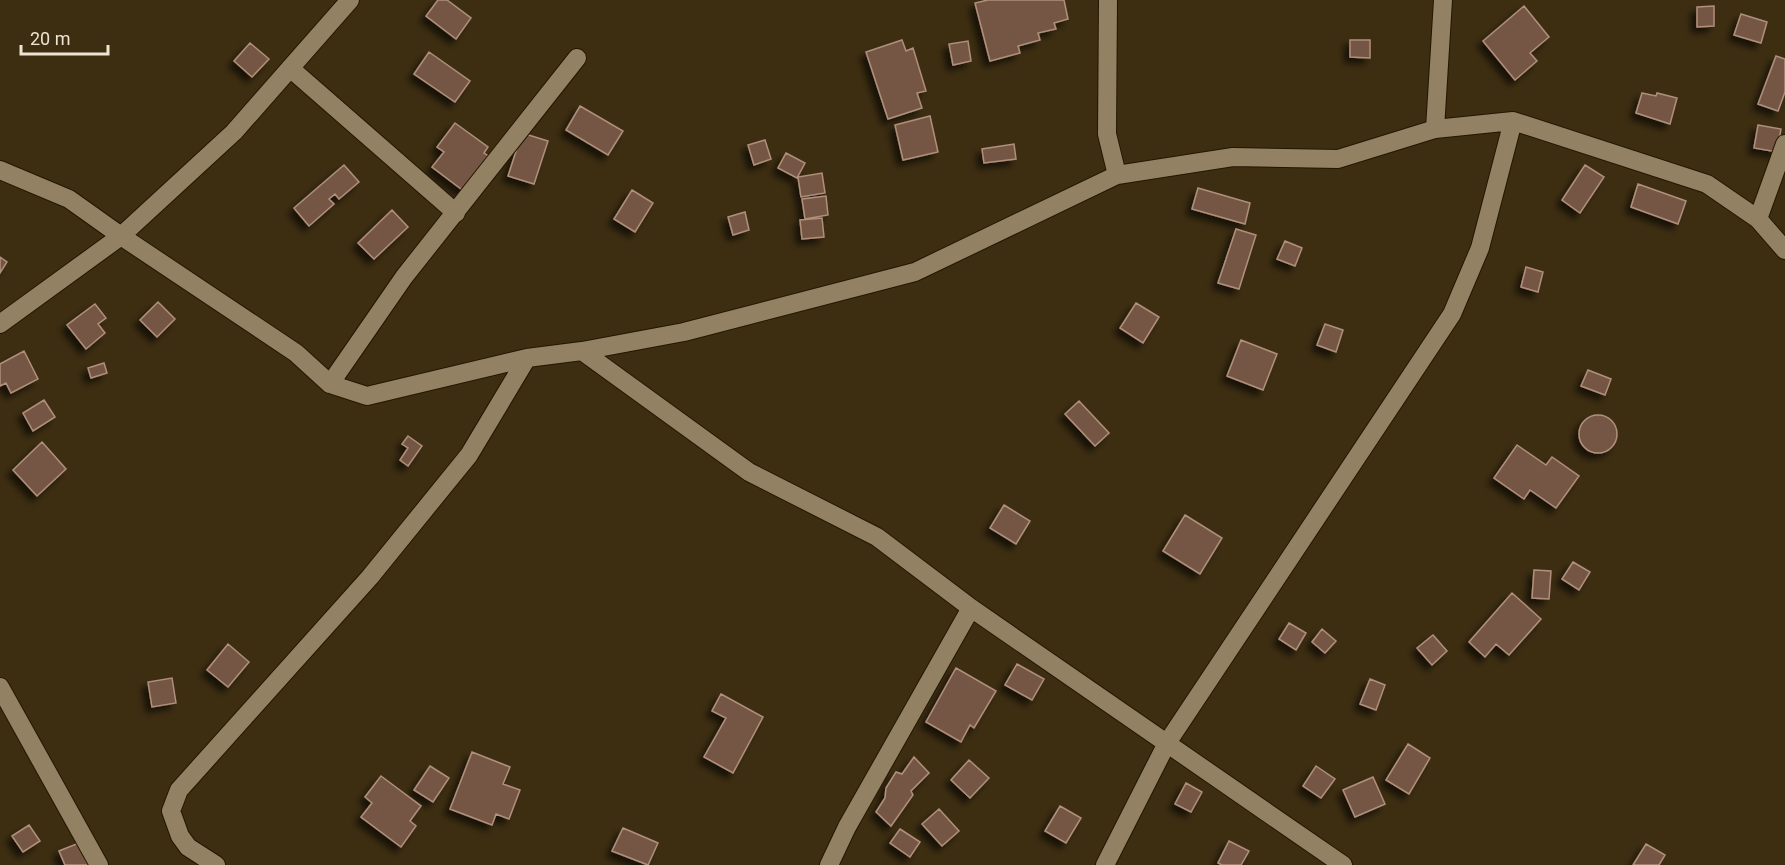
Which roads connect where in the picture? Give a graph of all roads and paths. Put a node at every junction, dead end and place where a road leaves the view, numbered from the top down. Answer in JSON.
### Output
{"nodes":[{"id":1,"x":350,"y":0,"type":"edge"},
{"id":2,"x":1108,"y":0,"type":"edge"},
{"id":3,"x":1443,"y":0,"type":"edge"},
{"id":4,"x":577,"y":58,"type":"dead end"},
{"id":5,"x":290,"y":68,"type":"junction"},
{"id":6,"x":1513,"y":121,"type":"junction"},
{"id":7,"x":1435,"y":129,"type":"junction"},
{"id":8,"x":1785,"y":144,"type":"edge"},
{"id":9,"x":0,"y":170,"type":"edge"},
{"id":10,"x":1117,"y":175,"type":"junction"},
{"id":11,"x":456,"y":213,"type":"junction"},
{"id":12,"x":1758,"y":219,"type":"junction"},
{"id":13,"x":121,"y":236,"type":"junction"},
{"id":14,"x":1785,"y":250,"type":"edge"},
{"id":15,"x":0,"y":324,"type":"edge"},
{"id":16,"x":582,"y":351,"type":"junction"},
{"id":17,"x":527,"y":358,"type":"junction"},
{"id":18,"x":330,"y":384,"type":"junction"},
{"id":19,"x":971,"y":608,"type":"junction"},
{"id":20,"x":0,"y":687,"type":"edge"},
{"id":21,"x":1167,"y":743,"type":"junction"},
{"id":22,"x":99,"y":865,"type":"edge"},
{"id":23,"x":216,"y":865,"type":"edge"},
{"id":24,"x":829,"y":865,"type":"edge"},
{"id":25,"x":1105,"y":865,"type":"edge"},
{"id":26,"x":1343,"y":865,"type":"edge"}],
"edges":[{"from":1,"to":5,"type":"street"},
{"from":2,"to":10,"type":"street"},
{"from":3,"to":7,"type":"street"},
{"from":4,"to":11,"type":"street"},
{"from":5,"to":11,"type":"street"},
{"from":5,"to":13,"type":"street"},
{"from":6,"to":7,"type":"street"},
{"from":6,"to":12,"type":"street"},
{"from":6,"to":21,"type":"street"},
{"from":7,"to":10,"type":"street"},
{"from":8,"to":12,"type":"street"},
{"from":9,"to":13,"type":"street"},
{"from":10,"to":16,"type":"street"},
{"from":11,"to":18,"type":"street"},
{"from":12,"to":14,"type":"street"},
{"from":13,"to":15,"type":"street"},
{"from":13,"to":18,"type":"street"},
{"from":16,"to":17,"type":"street"},
{"from":16,"to":19,"type":"street"},
{"from":17,"to":18,"type":"street"},
{"from":17,"to":23,"type":"street"},
{"from":19,"to":21,"type":"street"},
{"from":19,"to":24,"type":"street"},
{"from":20,"to":22,"type":"street"},
{"from":21,"to":25,"type":"street"},
{"from":21,"to":26,"type":"street"}]}
